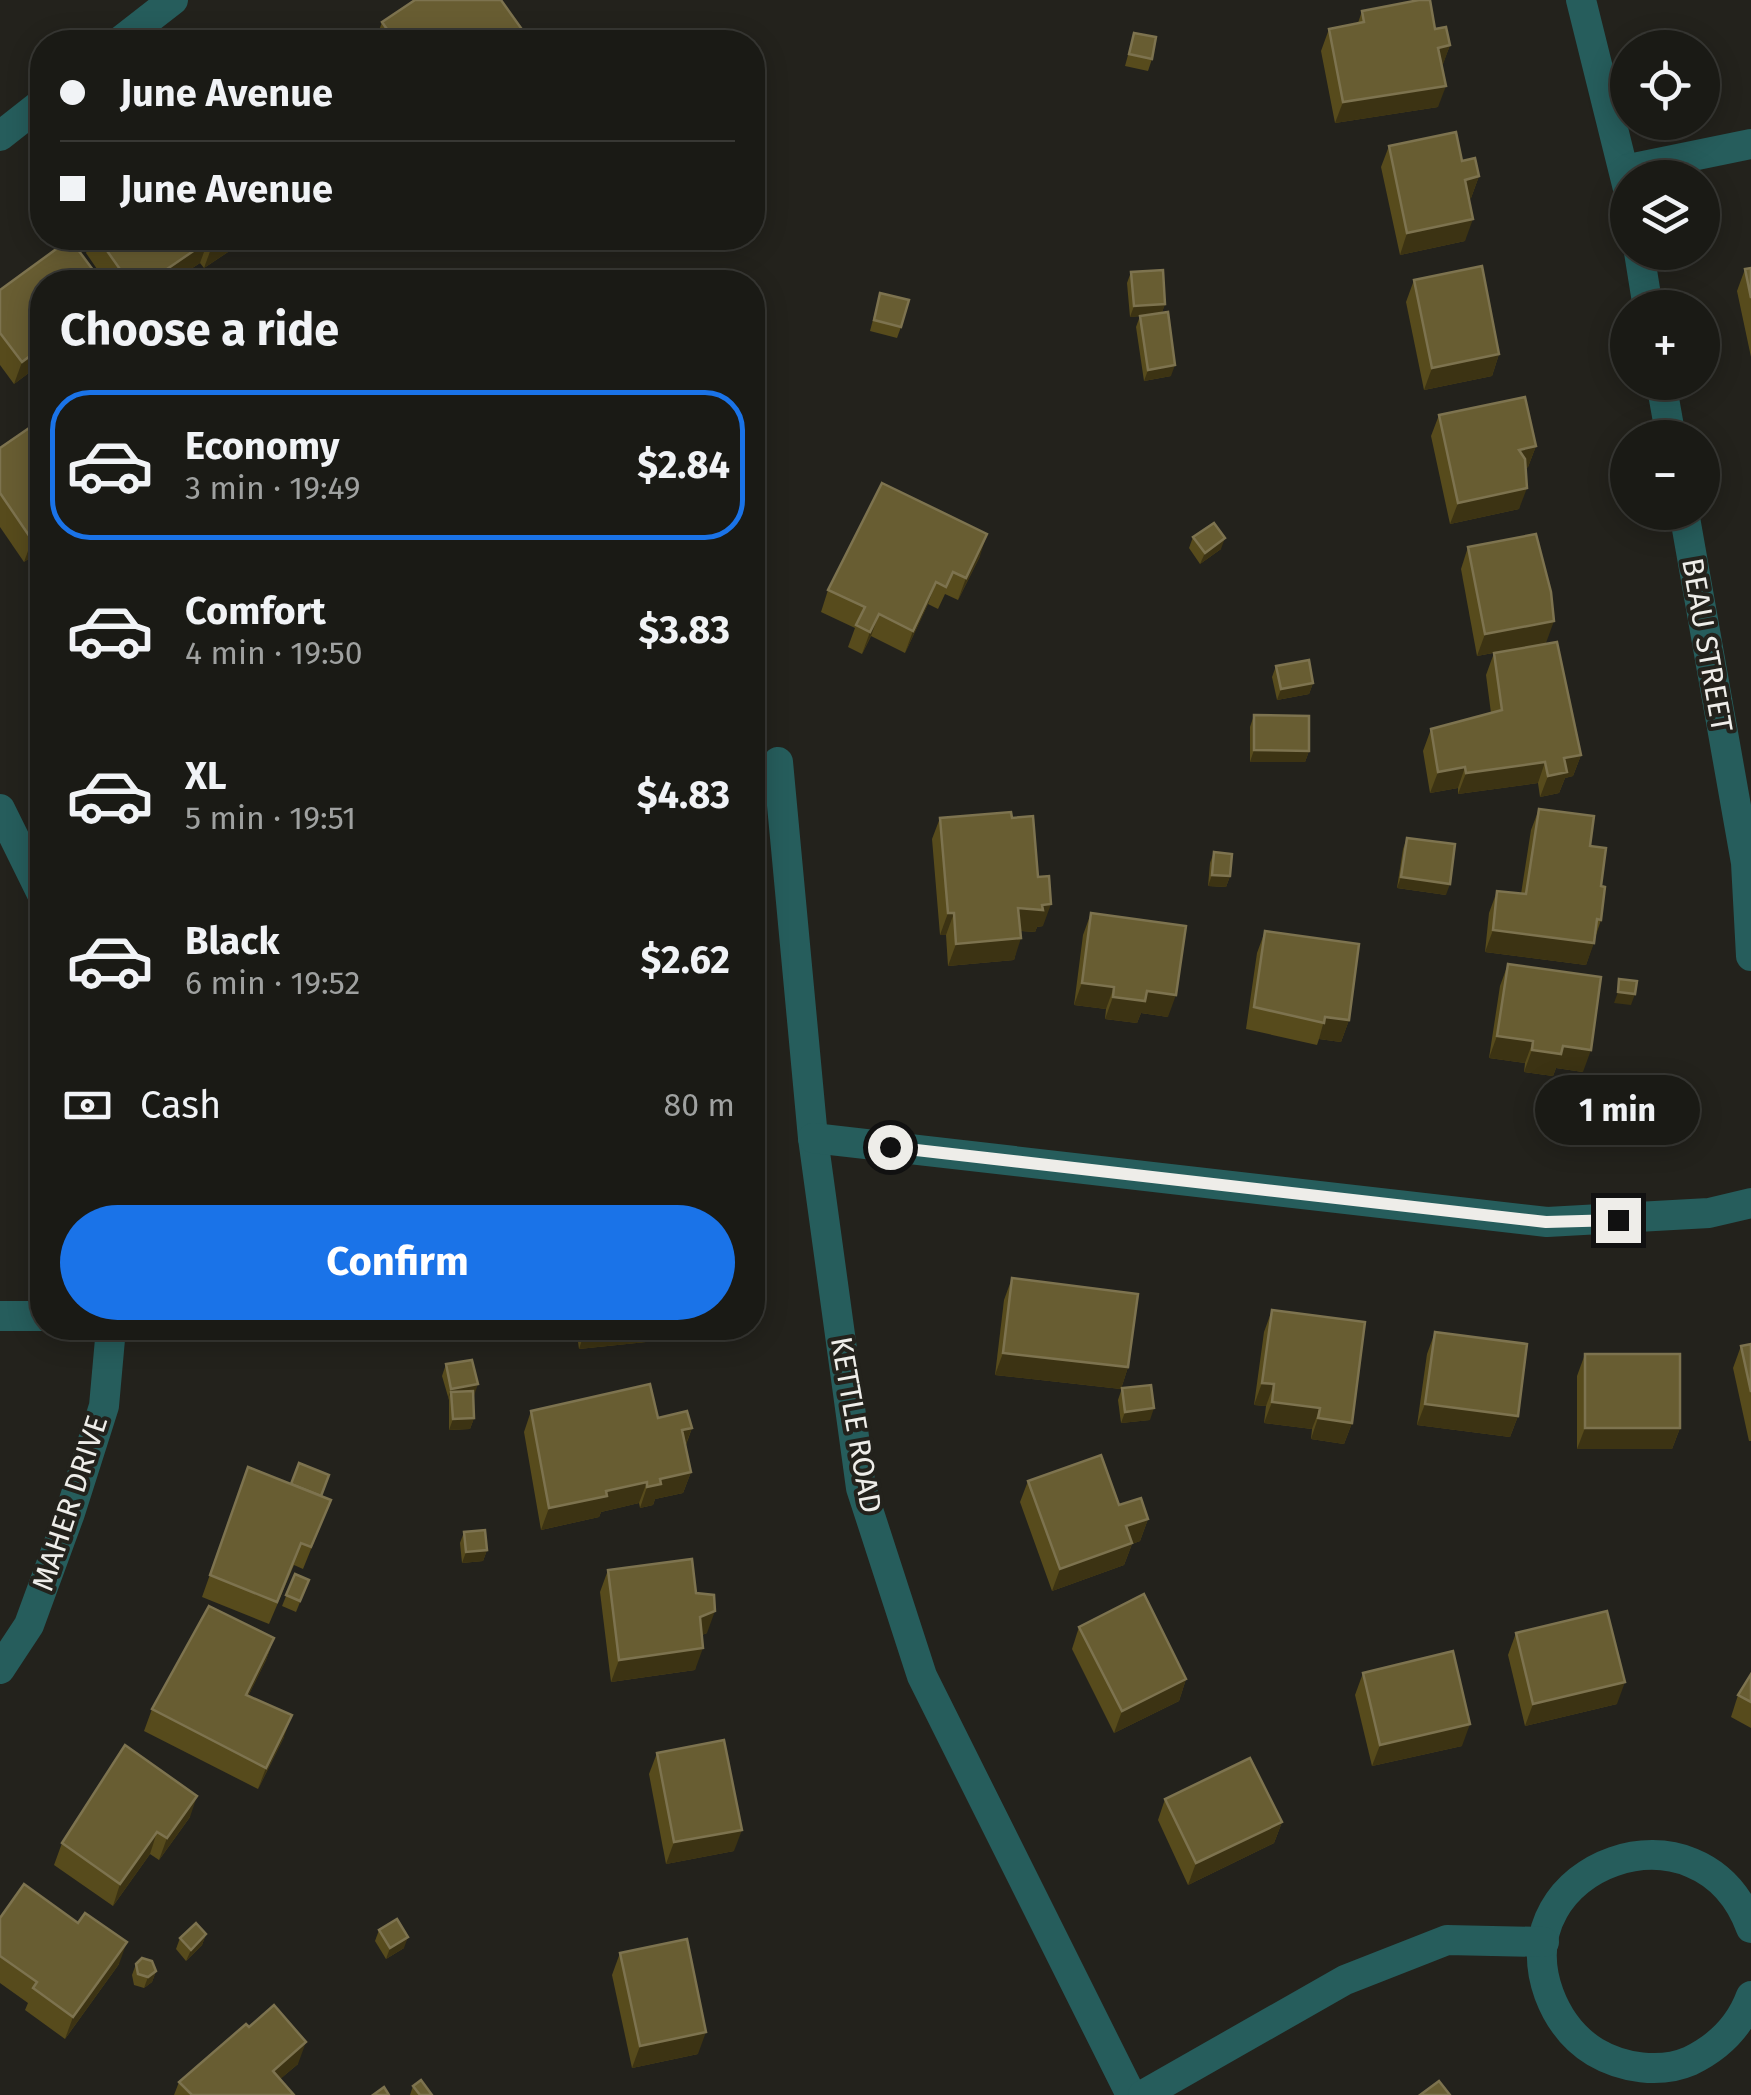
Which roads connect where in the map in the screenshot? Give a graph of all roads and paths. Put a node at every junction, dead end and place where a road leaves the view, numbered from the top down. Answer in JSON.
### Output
{"nodes":[{"id":1,"x":174,"y":0,"type":"edge"},
{"id":2,"x":1581,"y":0,"type":"edge"},
{"id":3,"x":135,"y":30,"type":"edge"},
{"id":4,"x":30,"y":112,"type":"edge"},
{"id":5,"x":0,"y":136,"type":"edge"},
{"id":6,"x":1751,"y":144,"type":"edge"},
{"id":7,"x":1621,"y":160,"type":"edge"},
{"id":8,"x":1695,"y":160,"type":"edge"},
{"id":9,"x":1687,"y":530,"type":"edge"},
{"id":10,"x":778,"y":762,"type":"dead end"},
{"id":11,"x":0,"y":809,"type":"edge"},
{"id":12,"x":30,"y":870,"type":"edge"},
{"id":13,"x":1751,"y":956,"type":"edge"},
{"id":14,"x":813,"y":1138,"type":"junction"},
{"id":15,"x":1751,"y":1203,"type":"edge"},
{"id":16,"x":0,"y":1316,"type":"edge"},
{"id":17,"x":30,"y":1316,"type":"edge"},
{"id":18,"x":110,"y":1340,"type":"edge"},
{"id":19,"x":0,"y":1668,"type":"edge"},
{"id":20,"x":1751,"y":1928,"type":"edge"},
{"id":21,"x":1544,"y":1942,"type":"junction"},
{"id":22,"x":1751,"y":1996,"type":"edge"},
{"id":23,"x":1131,"y":2095,"type":"edge"},
{"id":24,"x":1143,"y":2095,"type":"edge"}],
"edges":[{"from":1,"to":3,"type":"street"},
{"from":2,"to":7,"type":"street"},
{"from":4,"to":5,"type":"street"},
{"from":6,"to":8,"type":"street"},
{"from":9,"to":13,"type":"street","name":"BEAU STREET"},
{"from":10,"to":14,"type":"street","name":"KETTLE ROAD"},
{"from":11,"to":12,"type":"street"},
{"from":14,"to":15,"type":"street"},
{"from":14,"to":23,"type":"street","name":"KETTLE ROAD"},
{"from":16,"to":17,"type":"street"},
{"from":18,"to":19,"type":"street","name":"MAHER DRIVE"},
{"from":20,"to":21,"type":"street"},
{"from":21,"to":22,"type":"street"},
{"from":21,"to":24,"type":"street"}]}
